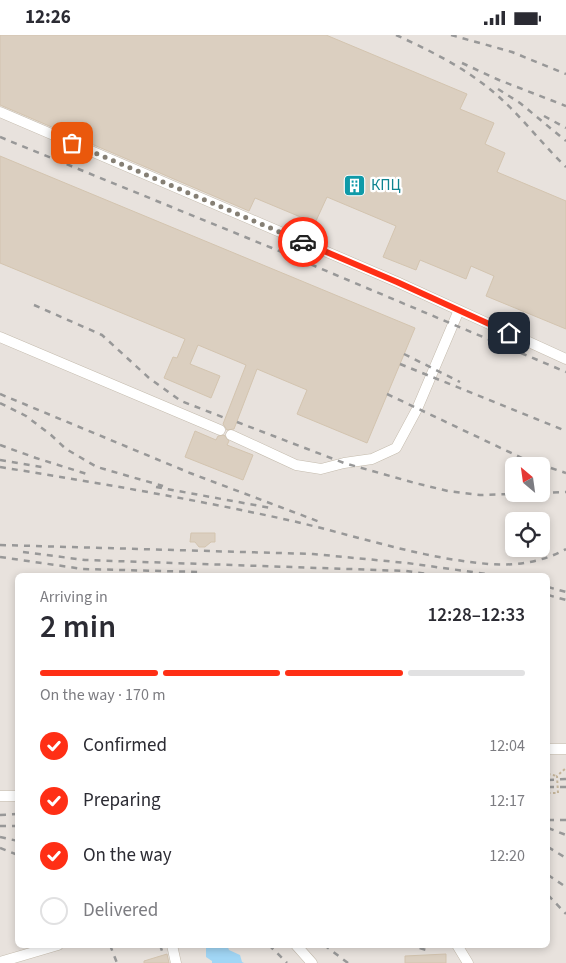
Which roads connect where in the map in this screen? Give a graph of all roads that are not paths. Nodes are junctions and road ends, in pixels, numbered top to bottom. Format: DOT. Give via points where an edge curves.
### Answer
graph roads {
  1 [pos="0,112"];
  2 [pos="460,311"];
  3 [pos="0,337"];
  4 [pos="566,359"];
  5 [pos="220,430"];
  6 [pos="231,435"];
  7 [pos="550,749"];
  8 [pos="566,749"];
  9 [pos="0,796"];
  10 [pos="15,796"];
  11 [pos="48,948"];
  12 [pos="173,948"];
  13 [pos="299,948"];
  14 [pos="458,948"];
  15 [pos="0,962"];
  16 [pos="176,963"];
  17 [pos="312,963"];
  18 [pos="468,963"];
  1 -- 2 [label="lane"];
  2 -- 4 [label="lane"];
  2 -- 6 [label="lane" via="417,409 396,448 372,459 321,469 296,465"];
  3 -- 5 [label="lane"];
  7 -- 8 [label="lane"];
  9 -- 10 [label="lane"];
  11 -- 15 [label="lane"];
  12 -- 16 [label="lane"];
  13 -- 17 [label="lane"];
  14 -- 18 [label="lane"];
}
